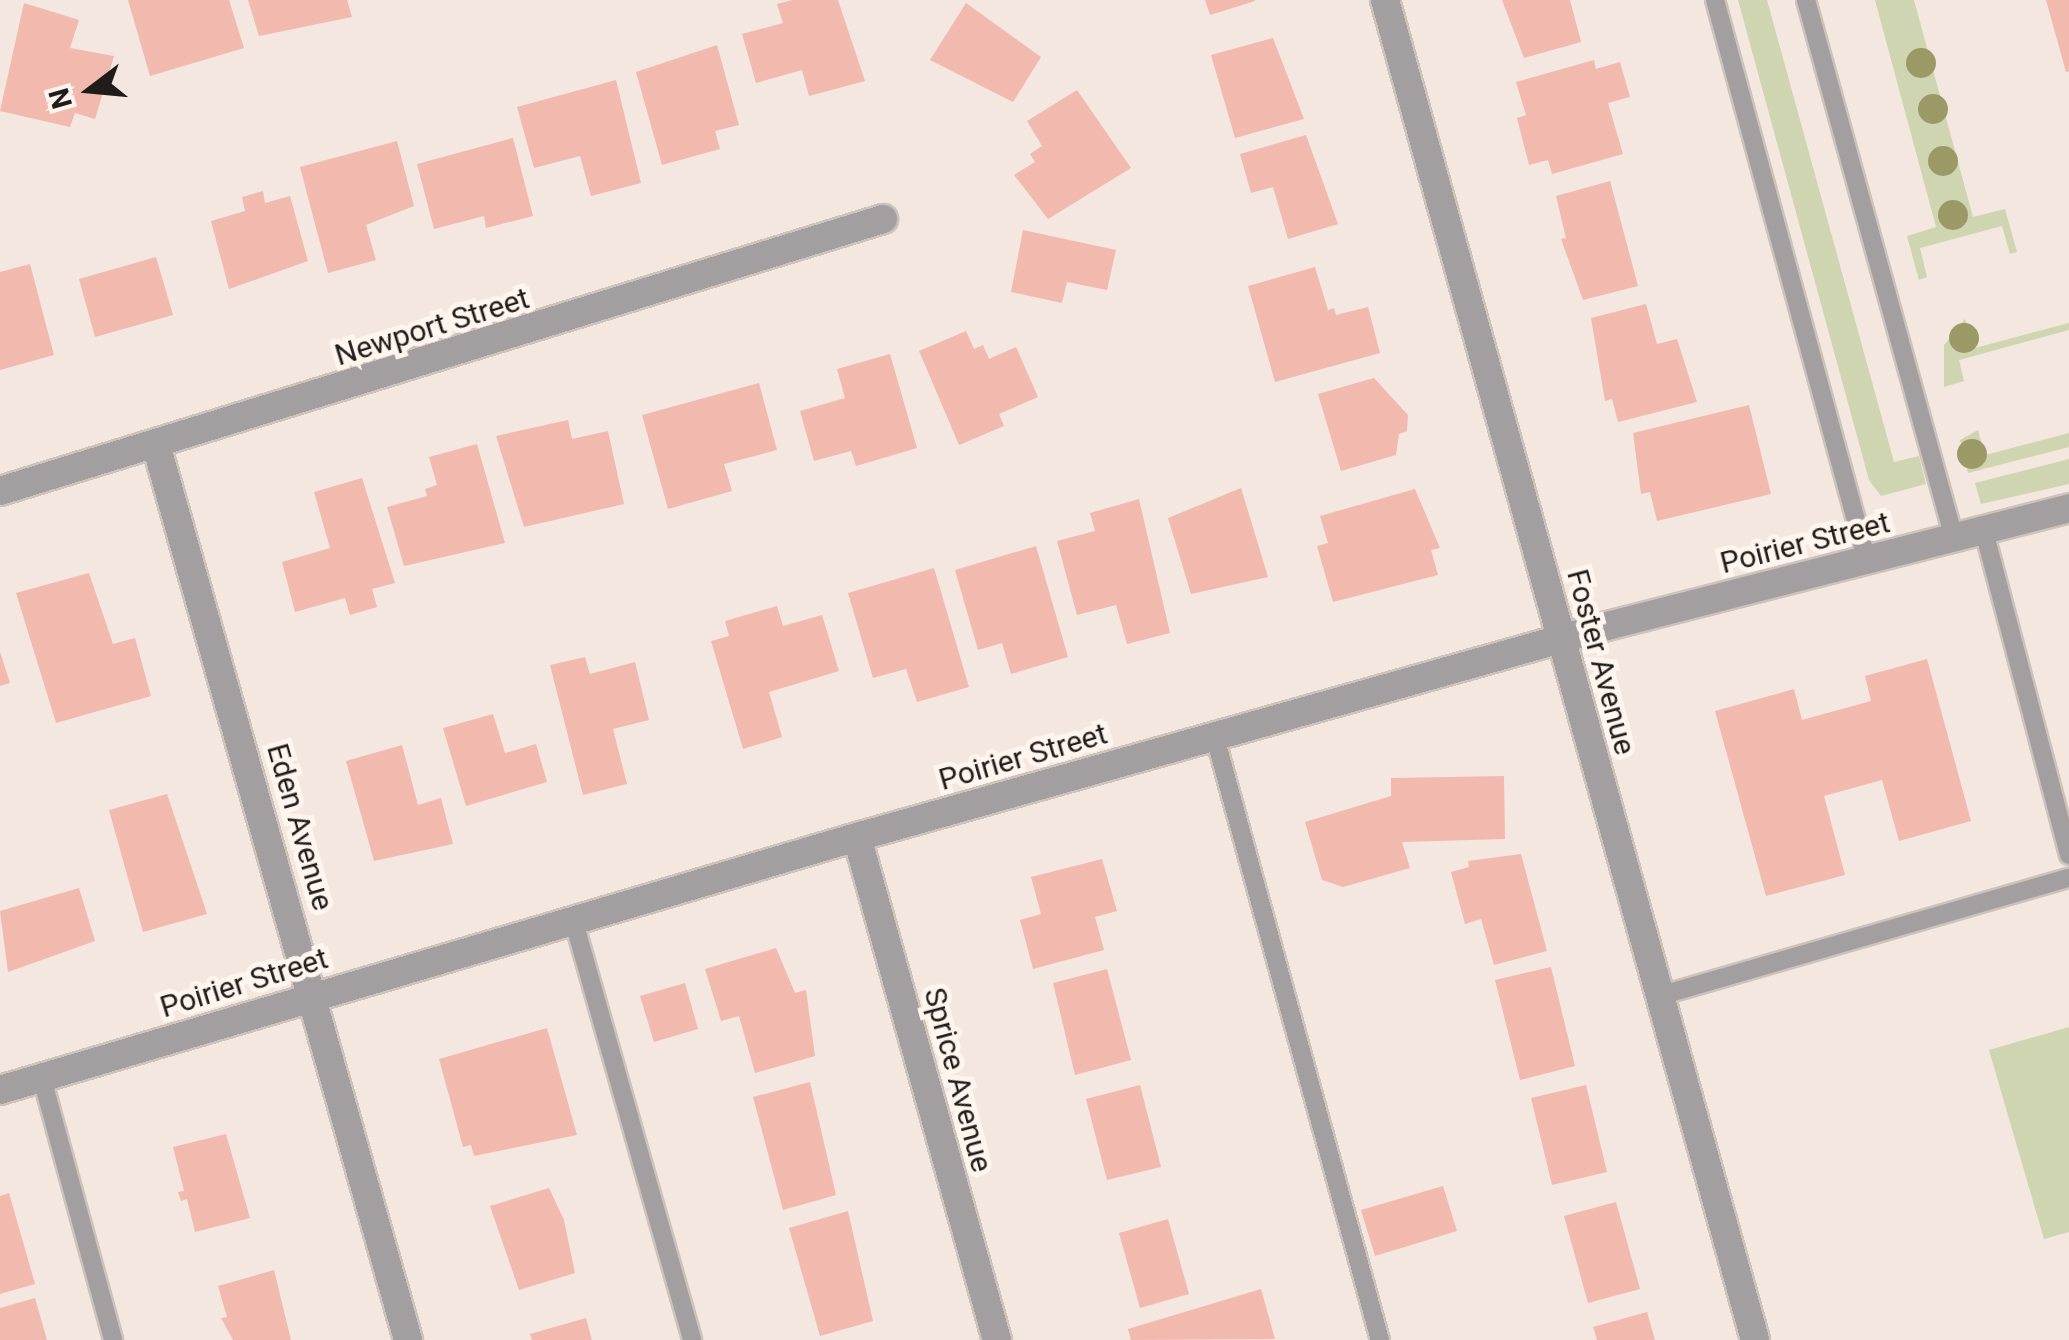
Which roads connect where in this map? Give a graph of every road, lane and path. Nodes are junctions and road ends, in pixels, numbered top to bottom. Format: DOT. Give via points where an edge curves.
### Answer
graph roads {
  1 [pos="1385,0"];
  2 [pos="1714,0"];
  3 [pos="1806,0"];
  4 [pos="883,219"];
  5 [pos="158,448"];
  6 [pos="0,492"];
  7 [pos="2069,508"];
  8 [pos="1984,531"];
  9 [pos="1954,538"];
  10 [pos="1867,561"];
  11 [pos="1562,640"];
  12 [pos="1215,737"];
  13 [pos="857,837"];
  14 [pos="2069,855"];
  15 [pos="2069,878"];
  16 [pos="574,922"];
  17 [pos="313,996"];
  18 [pos="1660,996"];
  19 [pos="42,1078"];
  20 [pos="0,1090"];
  21 [pos="113,1340"];
  22 [pos="408,1340"];
  23 [pos="692,1340"];
  24 [pos="996,1340"];
  25 [pos="1380,1340"];
  26 [pos="1755,1340"];
  1 -- 11 [label="street, Foster Avenue"];
  2 -- 10 [label="lane"];
  3 -- 9 [label="lane"];
  4 -- 5 [label="street, Newport Street"];
  5 -- 6 [label="street, Newport Street"];
  5 -- 17 [label="street, Eden Avenue"];
  7 -- 8 [label="street, Poirier Street"];
  8 -- 9 [label="street, Poirier Street"];
  8 -- 14 [label="lane"];
  9 -- 10 [label="street, Poirier Street"];
  10 -- 11 [label="street, Poirier Street"];
  11 -- 12 [label="street, Poirier Street"];
  11 -- 18 [label="street, Foster Avenue"];
  12 -- 13 [label="street, Poirier Street"];
  12 -- 25 [label="lane"];
  13 -- 16 [label="street, Poirier Street"];
  13 -- 24 [label="street, Sprice Avenue"];
  15 -- 18 [label="lane"];
  16 -- 17 [label="street, Poirier Street"];
  16 -- 23 [label="lane"];
  17 -- 19 [label="street, Poirier Street"];
  17 -- 22 [label="street, Eden Avenue"];
  18 -- 26 [label="street, Foster Avenue"];
  19 -- 20 [label="street, Poirier Street"];
  19 -- 21 [label="lane"];
}
